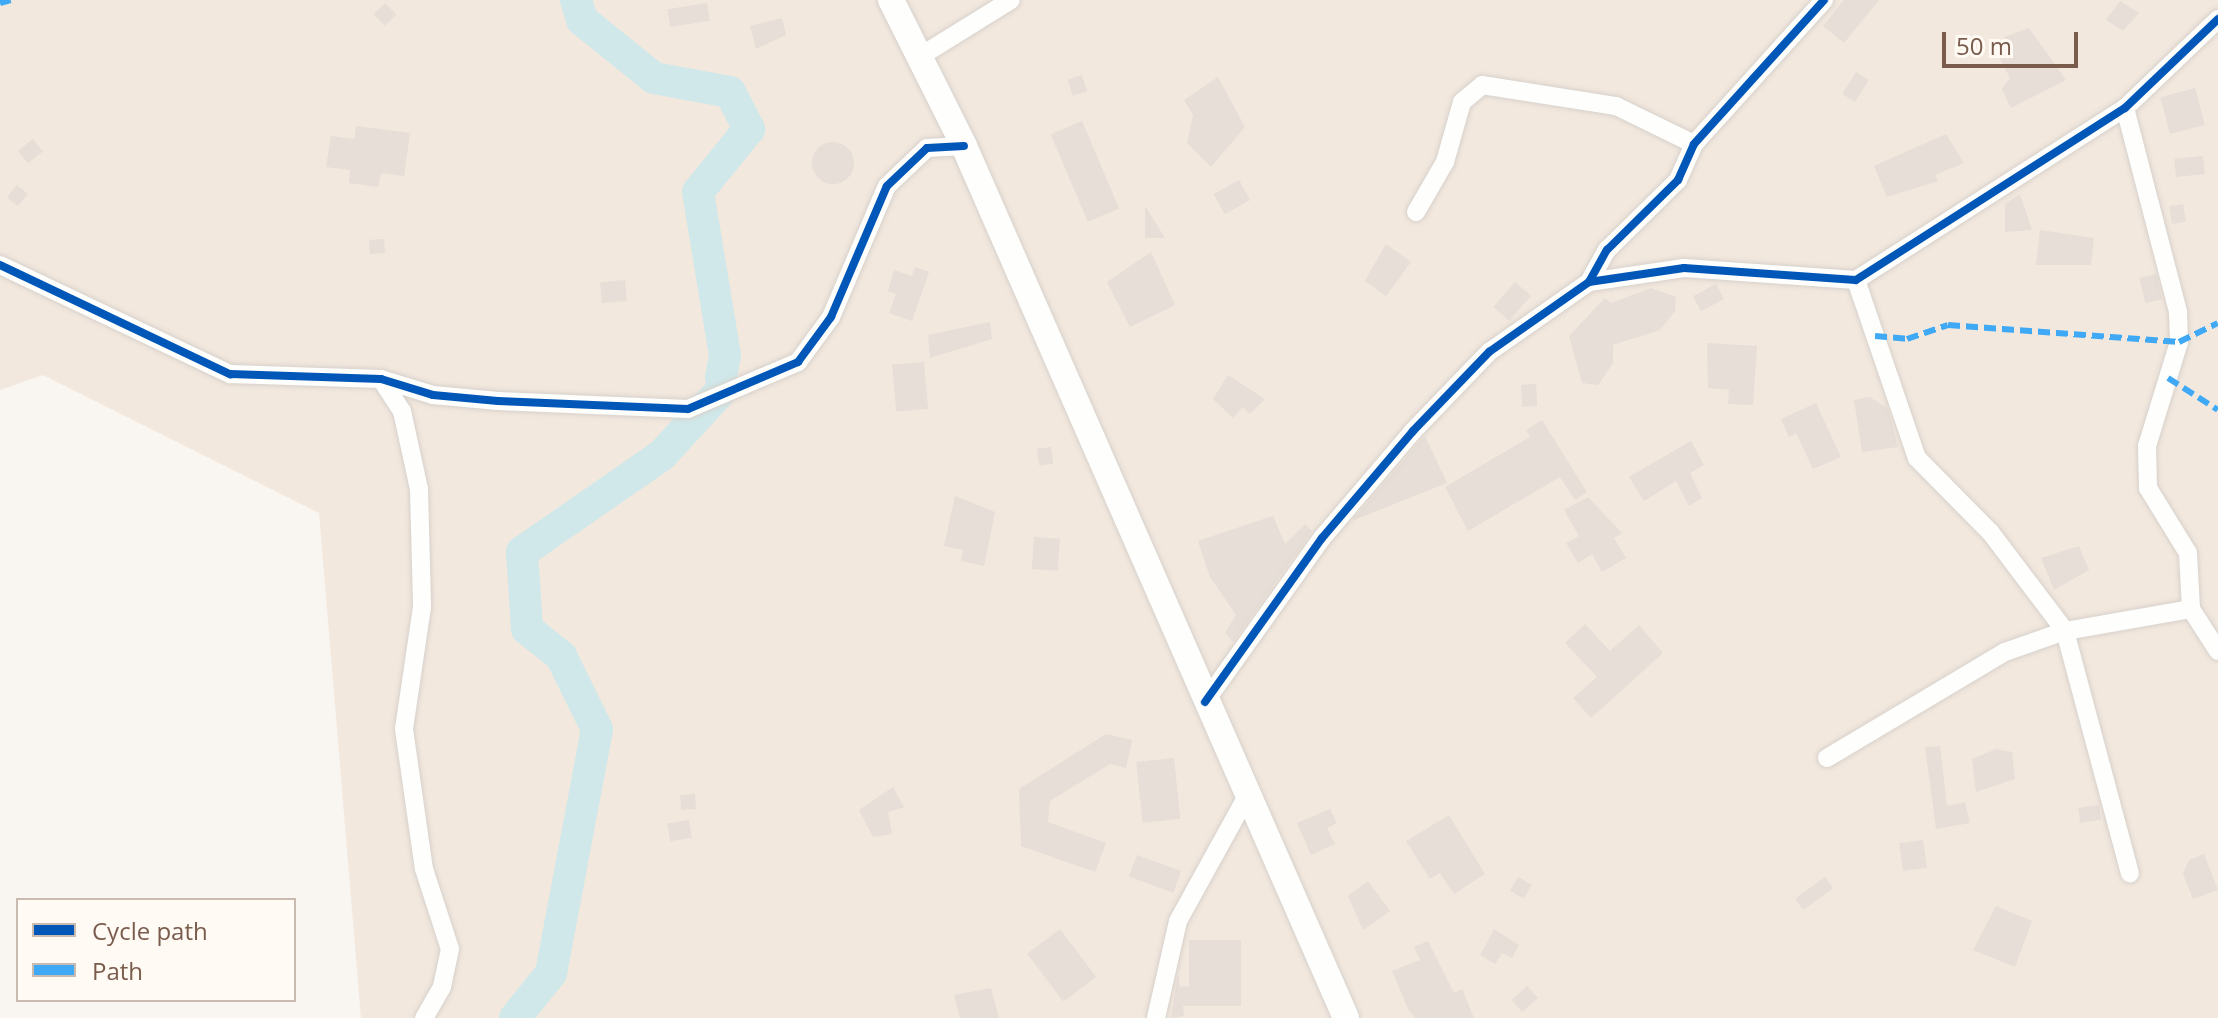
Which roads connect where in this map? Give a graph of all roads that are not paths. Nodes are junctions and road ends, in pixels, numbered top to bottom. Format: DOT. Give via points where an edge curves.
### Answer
graph roads {
  1 [pos="891,0"];
  2 [pos="1011,0"];
  3 [pos="1824,0"];
  4 [pos="2218,19"];
  5 [pos="919,57"];
  6 [pos="2125,108"];
  7 [pos="1694,144"];
  8 [pos="964,146"];
  9 [pos="1416,212"];
  10 [pos="0,265"];
  11 [pos="1856,280"];
  12 [pos="1589,282"];
  13 [pos="381,379"];
  14 [pos="2191,609"];
  15 [pos="2065,631"];
  16 [pos="2218,651"];
  17 [pos="1205,702"];
  18 [pos="1827,758"];
  19 [pos="1246,798"];
  20 [pos="2130,873"];
  21 [pos="424,1018"];
  22 [pos="1156,1018"];
  23 [pos="1346,1018"];
  1 -- 5 [label="main road"];
  2 -- 5 [label="street"];
  3 -- 7 [label="street"];
  4 -- 6 [label="street"];
  5 -- 8 [label="main road"];
  6 -- 11 [label="street"];
  6 -- 14 [label="street" via="2178,312 2179,342 2147,446 2148,488 2188,553"];
  7 -- 9 [label="street" via="1616,106 1482,85 1462,102 1445,162"];
  7 -- 12 [label="street" via="1678,180 1607,250"];
  8 -- 13 [label="street" via="927,148 908,160 887,186 831,317 798,362 726,398 688,409 433,395"];
  8 -- 17 [label="main road"];
  10 -- 13 [label="street" via="230,374"];
  11 -- 12 [label="street" via="1684,268"];
  11 -- 15 [label="street" via="1917,458 1991,533"];
  12 -- 17 [label="street" via="1489,352 1413,431 1322,538"];
  13 -- 21 [label="street" via="402,411 419,489 422,607 404,729 426,882 450,949 442,987"];
  14 -- 15 [label="street"];
  14 -- 16 [label="street"];
  15 -- 18 [label="street" via="2005,652"];
  15 -- 20 [label="street"];
  17 -- 19 [label="main road"];
  19 -- 22 [label="street" via="1178,921"];
  19 -- 23 [label="main road"];
}
